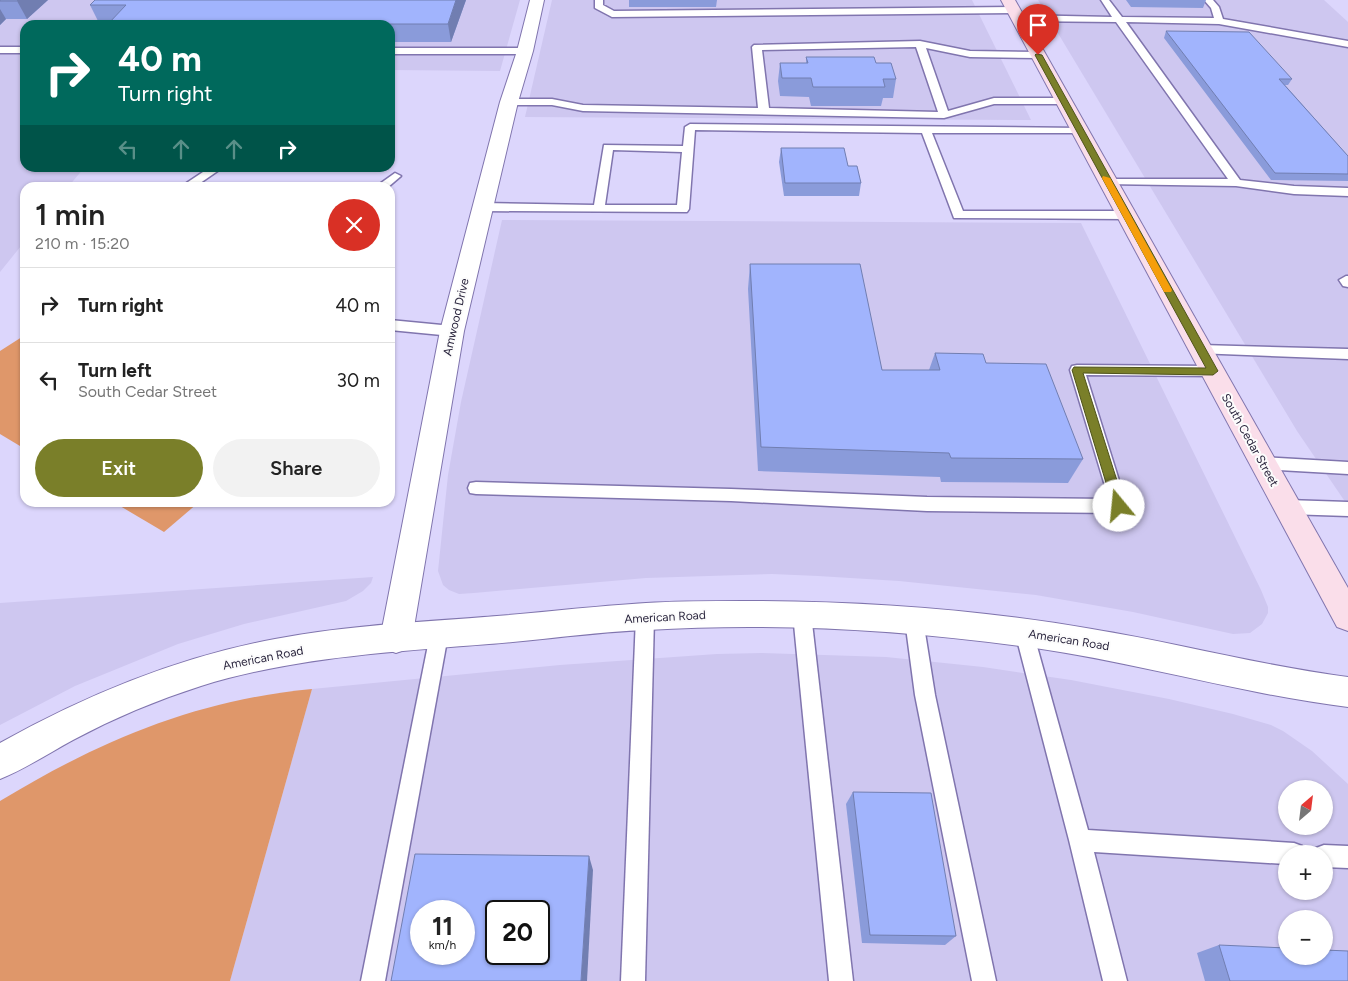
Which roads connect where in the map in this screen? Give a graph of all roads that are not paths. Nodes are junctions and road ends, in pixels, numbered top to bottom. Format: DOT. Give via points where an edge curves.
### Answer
graph roads {
  1 [pos="537,0"];
  2 [pos="599,0"];
  3 [pos="747,0"];
  4 [pos="818,0"];
  5 [pos="934,0"];
  6 [pos="1105,0"];
  7 [pos="1208,0"];
  8 [pos="1013,9"];
  9 [pos="939,11"];
  10 [pos="749,12"];
  11 [pos="821,12"];
  12 [pos="1120,19"];
  13 [pos="1219,21"];
  14 [pos="920,44"];
  15 [pos="1348,44"];
  16 [pos="0,50"];
  17 [pos="20,50"];
  18 [pos="395,51"];
  19 [pos="525,51"];
  20 [pos="1038,55"];
  21 [pos="1063,101"];
  22 [pos="509,102"];
  23 [pos="764,111"];
  24 [pos="944,115"];
  25 [pos="926,130"];
  26 [pos="1080,131"];
  27 [pos="688,148"];
  28 [pos="210,172"];
  29 [pos="395,176"];
  30 [pos="194,182"];
  31 [pos="388,182"];
  32 [pos="1108,182"];
  33 [pos="1236,183"];
  34 [pos="1348,192"];
  35 [pos="483,207"];
  36 [pos="599,208"];
  37 [pos="1126,215"];
  38 [pos="395,325"];
  39 [pos="452,331"];
  40 [pos="1201,350"];
  41 [pos="1348,354"];
  42 [pos="1213,371"];
  43 [pos="1263,463"];
  44 [pos="1348,468"];
  45 [pos="476,488"];
  46 [pos="1288,507"];
  47 [pos="1348,509"];
  48 [pos="802,614"];
  49 [pos="645,617"];
  50 [pos="1348,617"];
  51 [pos="914,620"];
  52 [pos="1024,632"];
  53 [pos="439,635"];
  54 [pos="396,639"];
  55 [pos="1348,692"];
  56 [pos="0,762"];
  57 [pos="1080,840"];
  58 [pos="1278,853"];
  59 [pos="1333,856"];
  60 [pos="1348,857"];
  61 [pos="373,981"];
  62 [pos="633,981"];
  63 [pos="841,981"];
  64 [pos="984,981"];
  65 [pos="1115,981"];
  1 -- 19 [label="street, Amwood Drive"];
  2 -- 10 [label="lane" via="598,6 612,14"];
  3 -- 10 [label="lane"];
  4 -- 11 [label="lane"];
  5 -- 9 [label="lane"];
  6 -- 12 [label="lane"];
  7 -- 13 [label="lane" via="1215,7"];
  8 -- 9 [label="lane"];
  8 -- 12 [label="lane"];
  8 -- 20 [label="main road, South Cedar Street"];
  9 -- 11 [label="lane"];
  10 -- 11 [label="lane"];
  12 -- 13 [label="lane"];
  12 -- 33 [label="lane"];
  13 -- 15 [label="lane"];
  14 -- 20 [label="lane" via="970,54"];
  14 -- 23 [label="lane" via="757,47"];
  14 -- 24 [label="lane"];
  16 -- 17 [label="lane"];
  18 -- 19 [label="lane"];
  19 -- 22 [label="street, Amwood Drive"];
  20 -- 21 [label="main road, South Cedar Street"];
  21 -- 24 [label="lane" via="994,101"];
  21 -- 26 [label="main road, South Cedar Street"];
  22 -- 23 [label="lane" via="552,102 583,108"];
  22 -- 35 [label="street, Amwood Drive"];
  23 -- 24 [label="lane"];
  25 -- 26 [label="lane"];
  25 -- 27 [label="lane" via="690,127"];
  25 -- 37 [label="lane" via="958,215"];
  26 -- 32 [label="main road, South Cedar Street"];
  27 -- 36 [label="lane" via="608,147"];
  27 -- 36 [label="lane" via="683,209"];
  28 -- 30 [label="lane"];
  29 -- 31 [label="lane"];
  32 -- 33 [label="lane"];
  32 -- 37 [label="main road, South Cedar Street"];
  33 -- 34 [label="lane"];
  35 -- 36 [label="lane"];
  35 -- 39 [label="street, Amwood Drive"];
  37 -- 40 [label="main road, South Cedar Street"];
  38 -- 39 [label="lane"];
  39 -- 54 [label="street, Amwood Drive"];
  40 -- 41 [label="lane"];
  40 -- 42 [label="main road, South Cedar Street"];
  42 -- 43 [label="main road, South Cedar Street"];
  42 -- 45 [label="lane" via="1077,370 1119,506 927,504"];
  43 -- 44 [label="lane"];
  43 -- 46 [label="main road, South Cedar Street"];
  46 -- 47 [label="lane"];
  46 -- 50 [label="main road, South Cedar Street"];
  48 -- 49 [label="street, American Road"];
  48 -- 51 [label="street, American Road"];
  48 -- 63 [label="lane"];
  49 -- 53 [label="street, American Road"];
  49 -- 62 [label="lane"];
  51 -- 52 [label="street, American Road"];
  51 -- 64 [label="lane" via="925,695"];
  52 -- 55 [label="street, American Road" via="1153,654 1280,682"];
  52 -- 57 [label="lane"];
  53 -- 54 [label="street, American Road"];
  53 -- 61 [label="lane"];
  54 -- 56 [label="street, American Road" via="277,653 204,671 145,690 84,717"];
  57 -- 58 [label="lane"];
  57 -- 65 [label="lane"];
  59 -- 60 [label="lane"];
}
